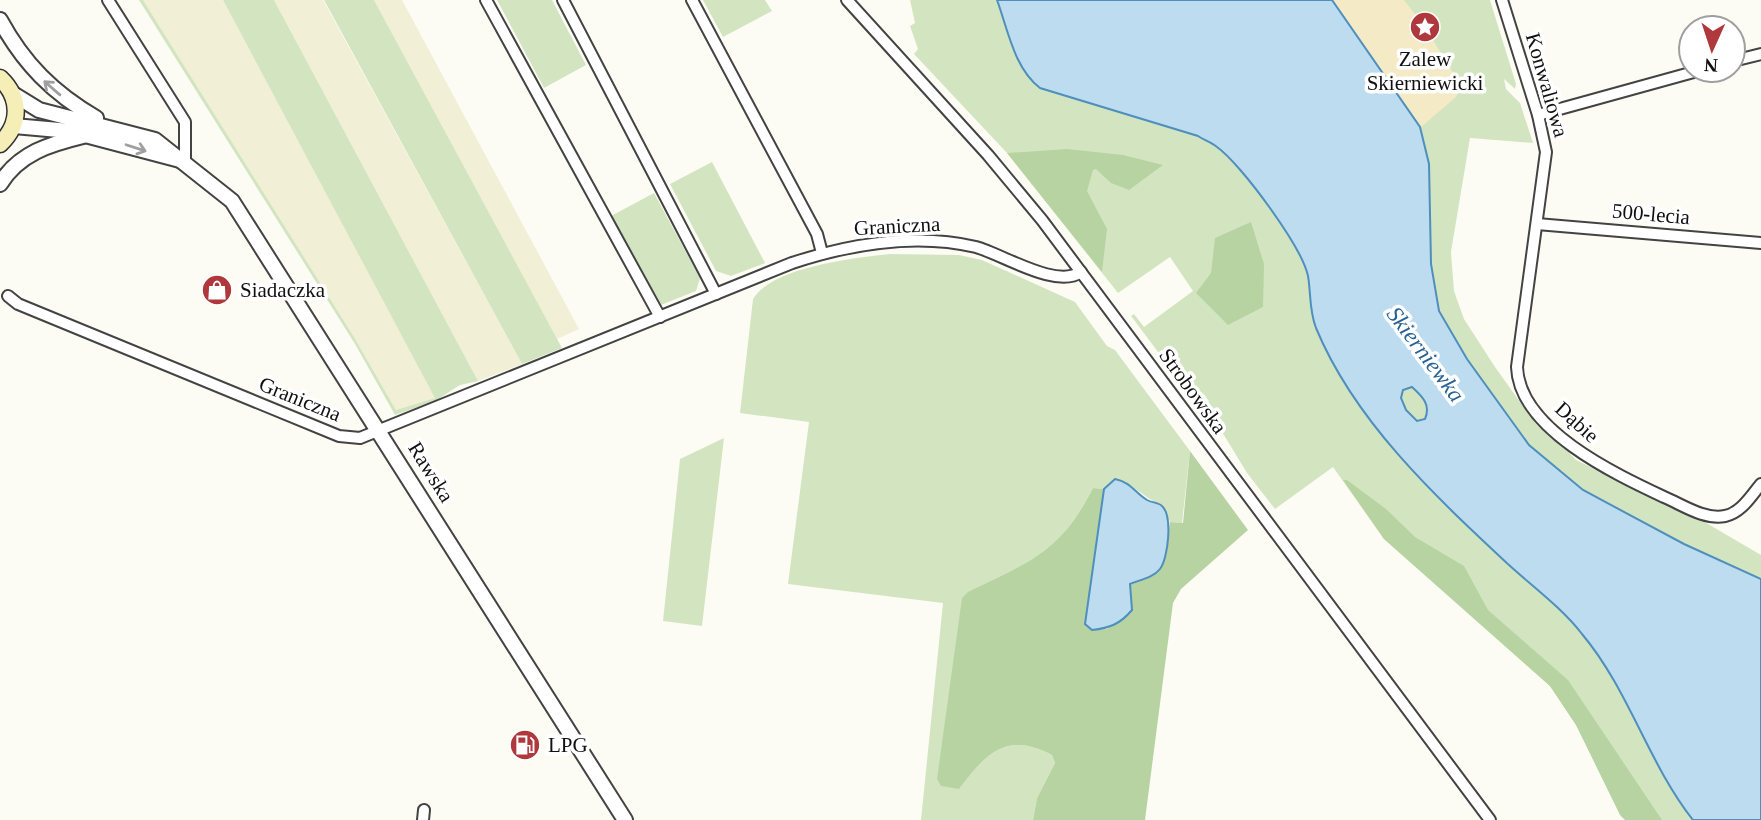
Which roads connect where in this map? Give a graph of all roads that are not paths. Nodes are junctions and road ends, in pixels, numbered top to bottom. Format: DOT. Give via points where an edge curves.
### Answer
graph roads {
  1 [pos="108,0"];
  2 [pos="486,0"];
  3 [pos="563,0"];
  4 [pos="692,0"];
  5 [pos="847,0"];
  6 [pos="1502,0"];
  7 [pos="0,20"];
  8 [pos="1677,77"];
  9 [pos="0,78"];
  10 [pos="13,94"];
  11 [pos="1538,115"];
  12 [pos="109,125"];
  13 [pos="14,126"];
  14 [pos="88,135"];
  15 [pos="0,144"];
  16 [pos="185,160"];
  17 [pos="0,184"];
  18 [pos="1537,224"];
  19 [pos="1761,243"];
  20 [pos="822,253"];
  21 [pos="1081,272"];
  22 [pos="716,294"];
  23 [pos="8,296"];
  24 [pos="660,317"];
  25 [pos="380,431"];
  26 [pos="1761,484"];
  27 [pos="625,820"];
  28 [pos="1490,820"];
  1 -- 16 [label="street" via="185,122"];
  2 -- 24 [label="street"];
  3 -- 22 [label="street"];
  4 -- 20 [label="street" via="817,234"];
  5 -- 21 [label="street, Strobowska" via="1009,178"];
  6 -- 11 [label="street, Konwaliowa"];
  12 -- 7 [label="street, one-way" via="47,84 22,57"];
  8 -- 11 [label="street"];
  9 -- 10 [label="main road"];
  10 -- 12 [label="street, Rawska" via="38,110"];
  10 -- 13 [label="main road"];
  11 -- 18 [label="street, Konwaliowa" via="1545,152"];
  12 -- 16 [label="street, Rawska" via="155,140"];
  13 -- 14 [label="street, Rawska"];
  13 -- 15 [label="main road"];
  14 -- 16 [label="street, Rawska, one-way"];
  14 -- 17 [label="street" via="32,153"];
  16 -- 25 [label="street, Rawska" via="232,201 250,224"];
  18 -- 19 [label="street, 500-lecia"];
  18 -- 26 [label="street, Dąbie" via="1517,367 1518,382 1533,408 1577,451 1703,515 1736,512"];
  20 -- 21 [label="street, Graniczna" via="869,244 933,241 990,251 1050,276"];
  20 -- 22 [label="street, Graniczna"];
  21 -- 28 [label="street, Strobowska"];
  22 -- 24 [label="street, Graniczna"];
  23 -- 25 [label="street, Graniczna" via="339,436 360,438"];
  24 -- 25 [label="street, Graniczna"];
  25 -- 27 [label="street, Rawska"];
}
